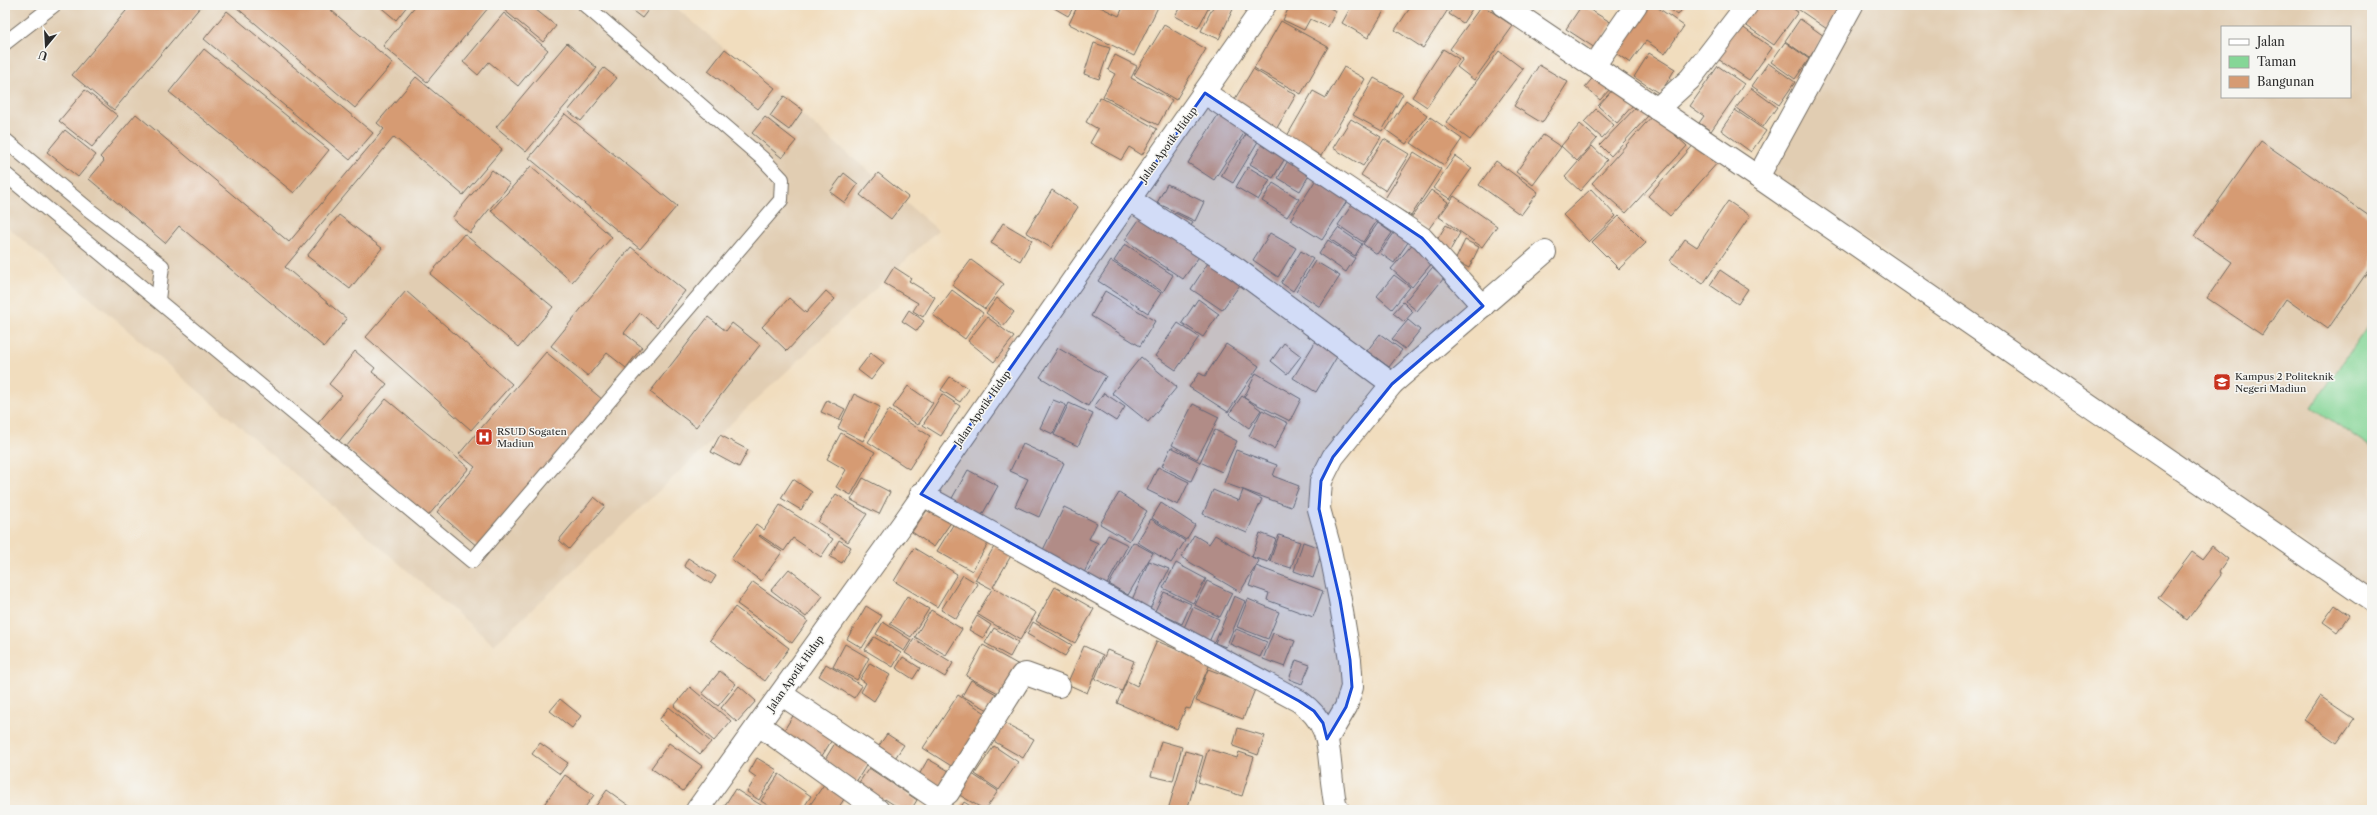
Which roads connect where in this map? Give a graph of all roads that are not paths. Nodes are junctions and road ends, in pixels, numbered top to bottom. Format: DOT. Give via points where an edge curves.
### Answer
graph roads {
  1 [pos="54,5"];
  2 [pos="585,5"];
  3 [pos="1265,5"];
  4 [pos="1503,5"];
  5 [pos="1636,5"];
  6 [pos="1747,5"];
  7 [pos="1852,5"];
  8 [pos="5,43"];
  9 [pos="1594,66"];
  10 [pos="1205,93"];
  11 [pos="1658,109"];
  12 [pos="5,140"];
  13 [pos="5,174"];
  14 [pos="1758,177"];
  15 [pos="1129,199"];
  16 [pos="1546,252"];
  17 [pos="158,300"];
  18 [pos="1483,306"];
  19 [pos="1392,384"];
  20 [pos="922,494"];
  21 [pos="2372,601"];
  22 [pos="1059,686"];
  23 [pos="781,694"];
  24 [pos="759,725"];
  25 [pos="1327,739"];
  26 [pos="697,810"];
  27 [pos="878,810"];
  28 [pos="1338,810"];
  1 -- 8 [label="lane"];
  2 -- 17 [label="lane" via="763,158 782,179 781,200 472,561"];
  3 -- 10 [label="street, Jalan Apotik Hidup"];
  4 -- 9 [label="street"];
  5 -- 9 [label="street"];
  6 -- 11 [label="street" via="1690,79"];
  7 -- 14 [label="street"];
  9 -- 11 [label="street"];
  10 -- 15 [label="street, Jalan Apotik Hidup"];
  10 -- 18 [label="street" via="1422,238"];
  11 -- 14 [label="street"];
  12 -- 17 [label="lane" via="162,266"];
  13 -- 17 [label="lane"];
  14 -- 21 [label="street"];
  15 -- 19 [label="street" via="1237,269"];
  15 -- 20 [label="street, Jalan Apotik Hidup"];
  16 -- 18 [label="street"];
  18 -- 19 [label="street"];
  19 -- 25 [label="street" via="1333,457 1321,481 1319,509 1329,545 1342,615 1352,687 1346,707"];
  20 -- 23 [label="street, Jalan Apotik Hidup"];
  20 -- 25 [label="street" via="1299,701 1314,711 1323,723"];
  22 -- 23 [label="street" via="1026,674 1022,675 948,793 936,798"];
  23 -- 24 [label="street, Jalan Apotik Hidup"];
  24 -- 26 [label="street, Jalan Apotik Hidup"];
  24 -- 27 [label="street"];
  25 -- 28 [label="street"];
}
